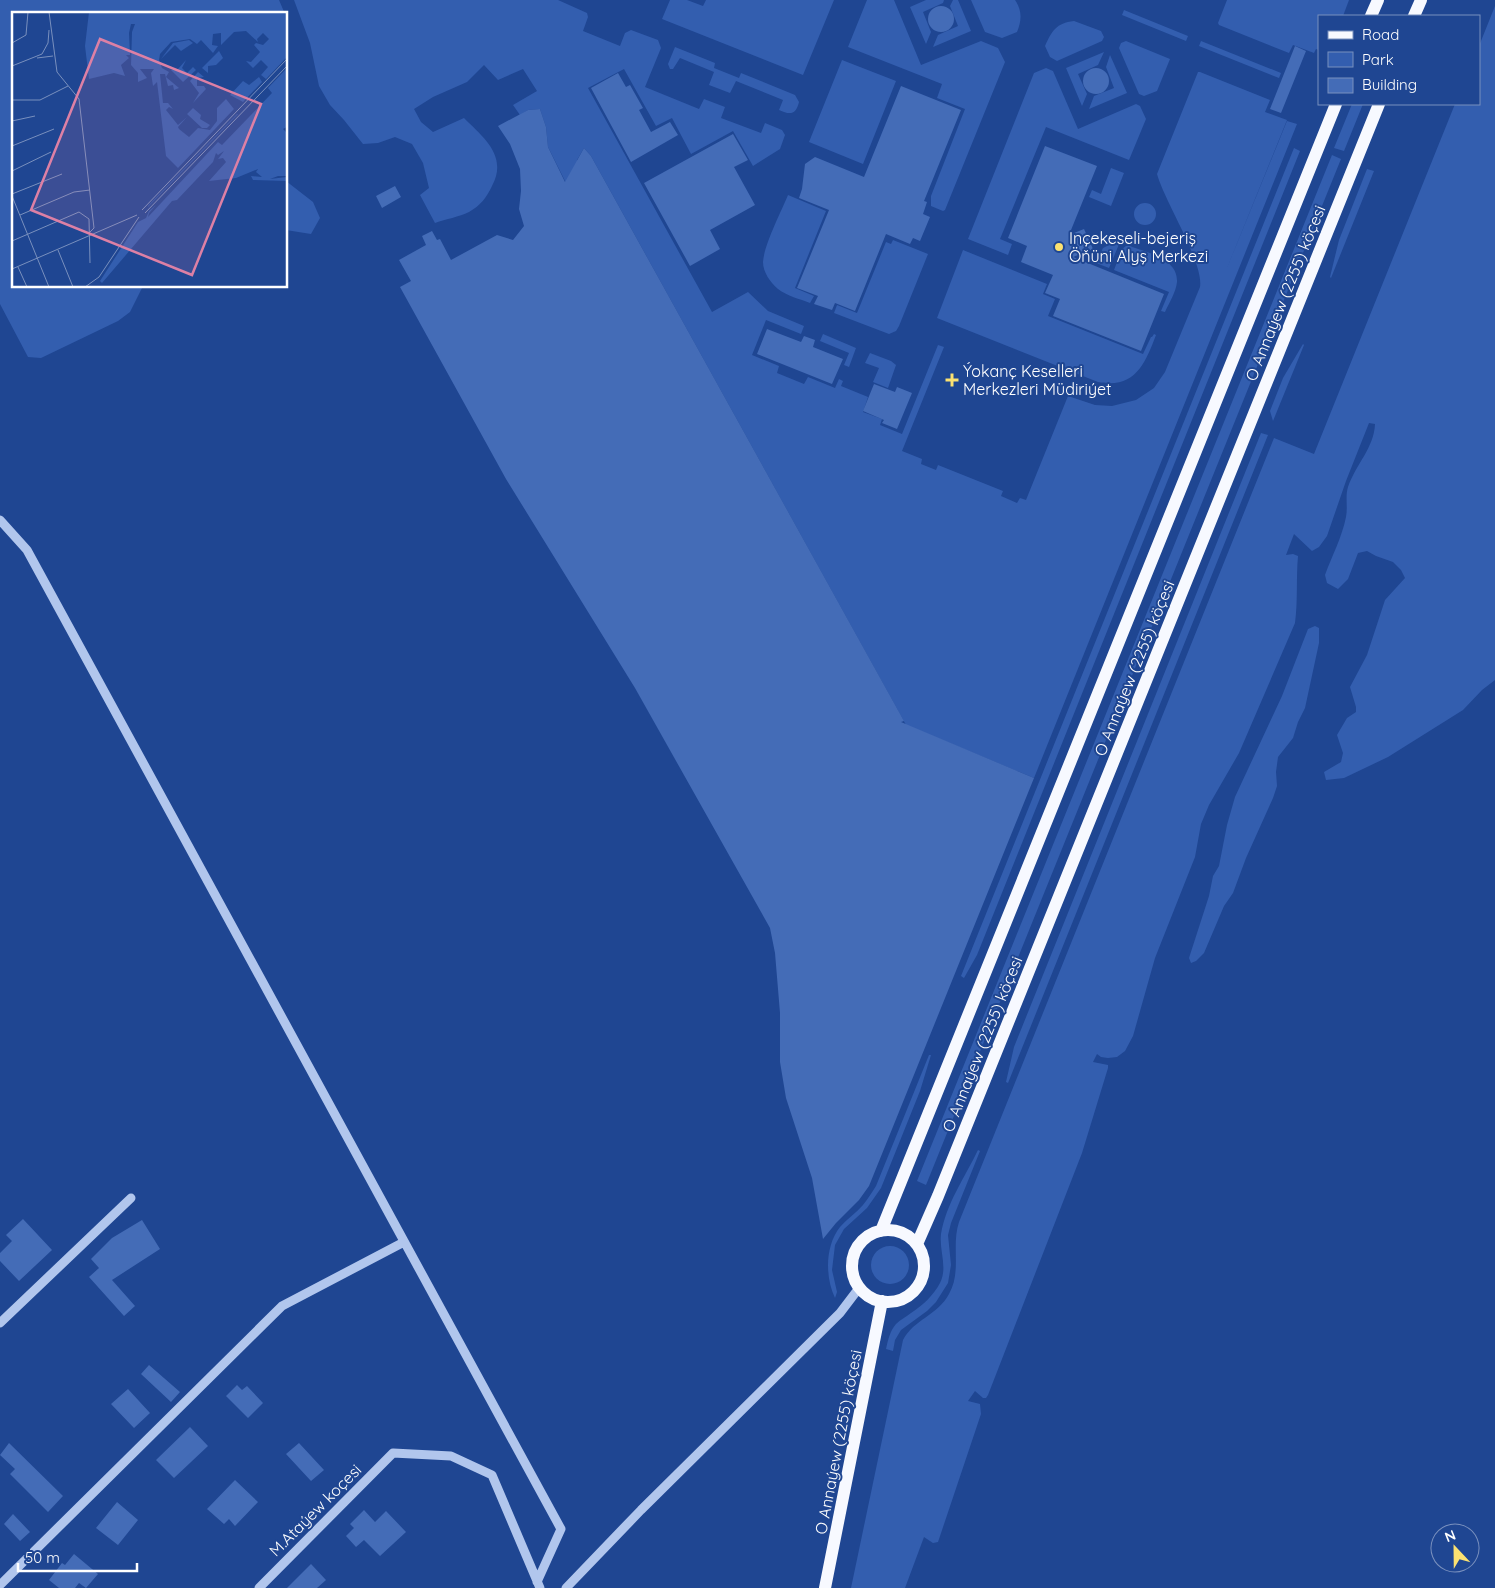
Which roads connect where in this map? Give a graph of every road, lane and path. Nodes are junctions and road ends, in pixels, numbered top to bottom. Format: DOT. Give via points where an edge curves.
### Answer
graph roads {
  1 [pos="1378,0"];
  2 [pos="1421,0"];
  3 [pos="1371,15"];
  4 [pos="1414,15"];
  5 [pos="1336,105"];
  6 [pos="1379,105"];
  7 [pos="0,520"];
  8 [pos="132,1198"];
  9 [pos="881,1231"];
  10 [pos="404,1242"];
  11 [pos="917,1244"];
  12 [pos="859,1288"];
  13 [pos="882,1302"];
  14 [pos="0,1323"];
  15 [pos="538,1585"];
  16 [pos="0,1586"];
  17 [pos="259,1588"];
  18 [pos="566,1588"];
  19 [pos="825,1588"];
  1 -- 3 [label="main road"];
  2 -- 4 [label="main road"];
  5 -- 9 [label="main road, O Annaýew (2255) köçesi"];
  6 -- 11 [label="main road, O Annaýew (2255) köçesi"];
  7 -- 10 [label="street" via="27,550"];
  8 -- 14 [label="street"];
  9 -- 11 [label="main road" via="901,1233"];
  9 -- 12 [label="main road" via="870,1235 855,1253 852,1265"];
  10 -- 15 [label="street" via="561,1529"];
  10 -- 16 [label="street" via="282,1306"];
  11 -- 13 [label="main road" via="924,1263 920,1282 906,1297"];
  12 -- 13 [label="main road"];
  12 -- 18 [label="street" via="840,1314 640,1510"];
  13 -- 19 [label="main road, O Annaýew (2255) köçesi"];
  15 -- 17 [label="street, M.Ataýew koçesi" via="492,1475 451,1456 393,1453"];
}
